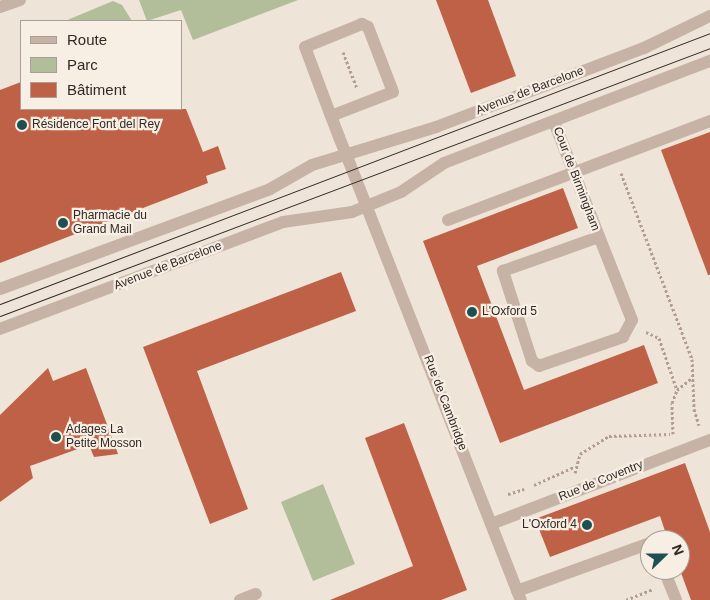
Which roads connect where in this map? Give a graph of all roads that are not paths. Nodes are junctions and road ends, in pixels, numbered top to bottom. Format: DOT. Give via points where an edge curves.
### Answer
graph roads {
  1 [pos="20,0"];
  2 [pos="0,7"];
  3 [pos="710,16"];
  4 [pos="710,61"];
  5 [pos="331,116"];
  6 [pos="710,121"];
  7 [pos="554,122"];
  8 [pos="346,154"];
  9 [pos="573,172"];
  10 [pos="368,206"];
  11 [pos="448,220"];
  12 [pos="599,237"];
  13 [pos="0,288"];
  14 [pos="0,329"];
  15 [pos="708,441"];
  16 [pos="492,524"];
  17 [pos="640,547"];
  18 [pos="668,580"];
  19 [pos="256,594"];
  20 [pos="519,596"];
  21 [pos="240,600"];
  22 [pos="676,600"];
  1 -- 2 [label="street"];
  3 -- 8 [label="street, Avenue de Barcelone" via="625,55 436,126"];
  4 -- 7 [label="street, Avenue de Barcelone"];
  5 -- 5 [label="street" via="393,92 368,27 362,24 305,47"];
  5 -- 8 [label="street"];
  6 -- 9 [label="street"];
  7 -- 9 [label="street, Cour de Birmingham"];
  7 -- 10 [label="street, Avenue de Barcelone" via="444,163 401,192"];
  8 -- 10 [label="street"];
  8 -- 13 [label="street, Avenue de Barcelone" via="172,227"];
  9 -- 11 [label="street"];
  9 -- 12 [label="street, Cour de Birmingham"];
  10 -- 14 [label="street, Avenue de Barcelone" via="283,222"];
  10 -- 16 [label="street, Rue de Cambridge"];
  12 -- 12 [label="street, Cour de Birmingham" via="631,325 623,337 539,366 532,361 508,296 503,271"];
  15 -- 16 [label="street, Rue de Coventry"];
  16 -- 20 [label="street, Rue de Cambridge"];
  17 -- 20 [label="street"];
  18 -- 22 [label="street"];
  19 -- 21 [label="street"];
}
